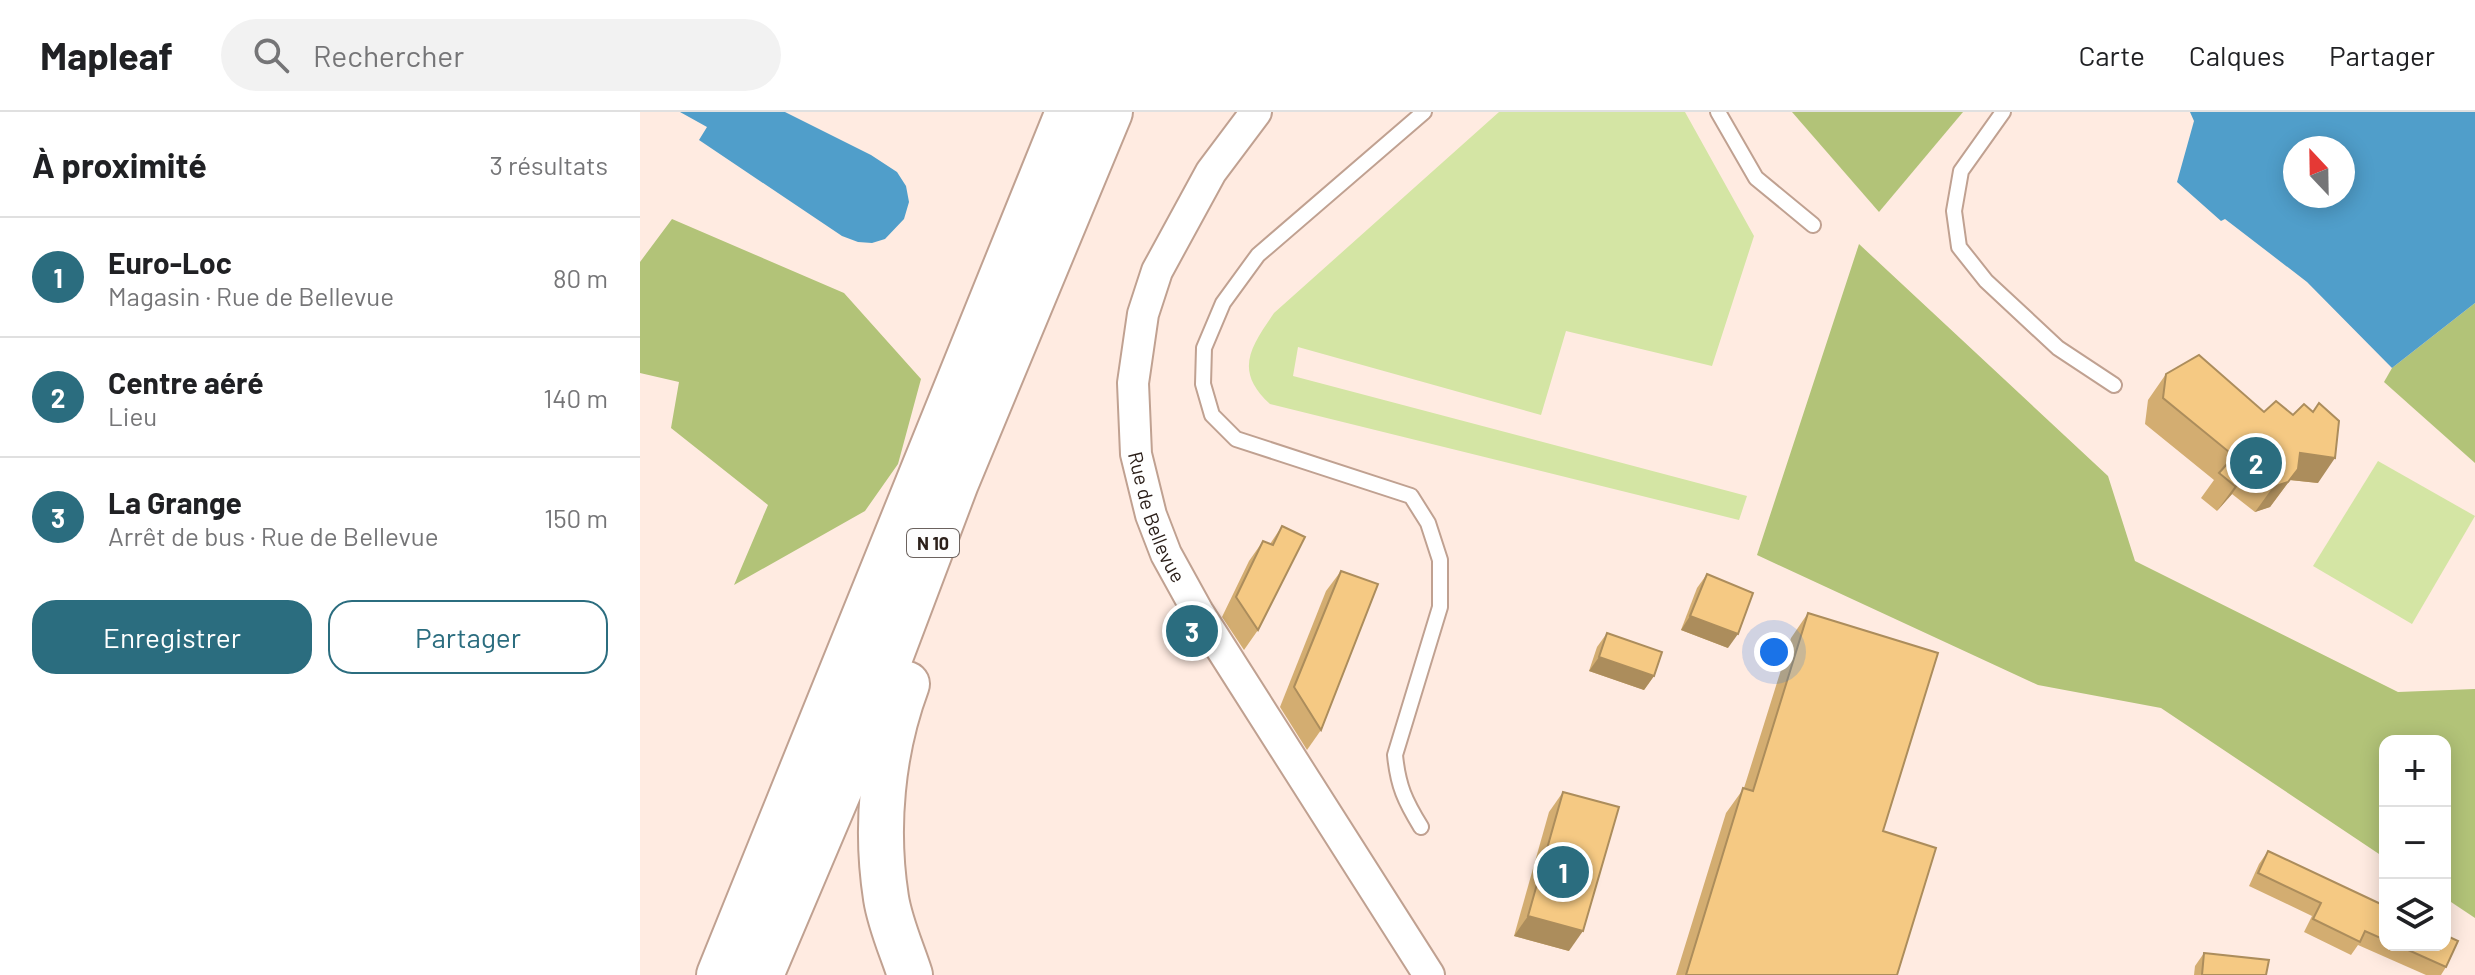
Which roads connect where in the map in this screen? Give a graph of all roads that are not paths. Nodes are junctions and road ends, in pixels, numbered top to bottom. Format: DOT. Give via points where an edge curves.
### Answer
graph roads {
  1 [pos="1068,112"];
  2 [pos="1110,112"];
  3 [pos="1121,112"];
  4 [pos="1256,112"];
  5 [pos="1424,112"];
  6 [pos="1718,112"];
  7 [pos="2003,112"];
  8 [pos="1813,225"];
  9 [pos="2114,385"];
  10 [pos="841,675"];
  11 [pos="1421,827"];
  12 [pos="701,975"];
  13 [pos="719,975"];
  14 [pos="761,975"];
  15 [pos="910,975"];
  16 [pos="1429,975"];
  1 -- 10 [label="highway, N 10"];
  2 -- 14 [label="highway, N 10"];
  3 -- 15 [label="highway" via="903,693 880,819 886,900"];
  4 -- 16 [label="street, Rue de Bellevue" via="1211,172 1157,271 1143,314 1133,383 1136,454 1166,554 1198,612"];
  5 -- 11 [label="lane" via="1258,255 1223,303 1204,348 1203,384 1212,415 1236,439 1411,496 1428,523 1440,560 1440,607 1395,755 1403,799"];
  6 -- 8 [label="lane" via="1756,178"];
  7 -- 9 [label="lane" via="1961,171 1954,211 1959,247 1986,281 2058,348"];
  10 -- 12 [label="highway"];
  10 -- 13 [label="highway, N 10"];
}
